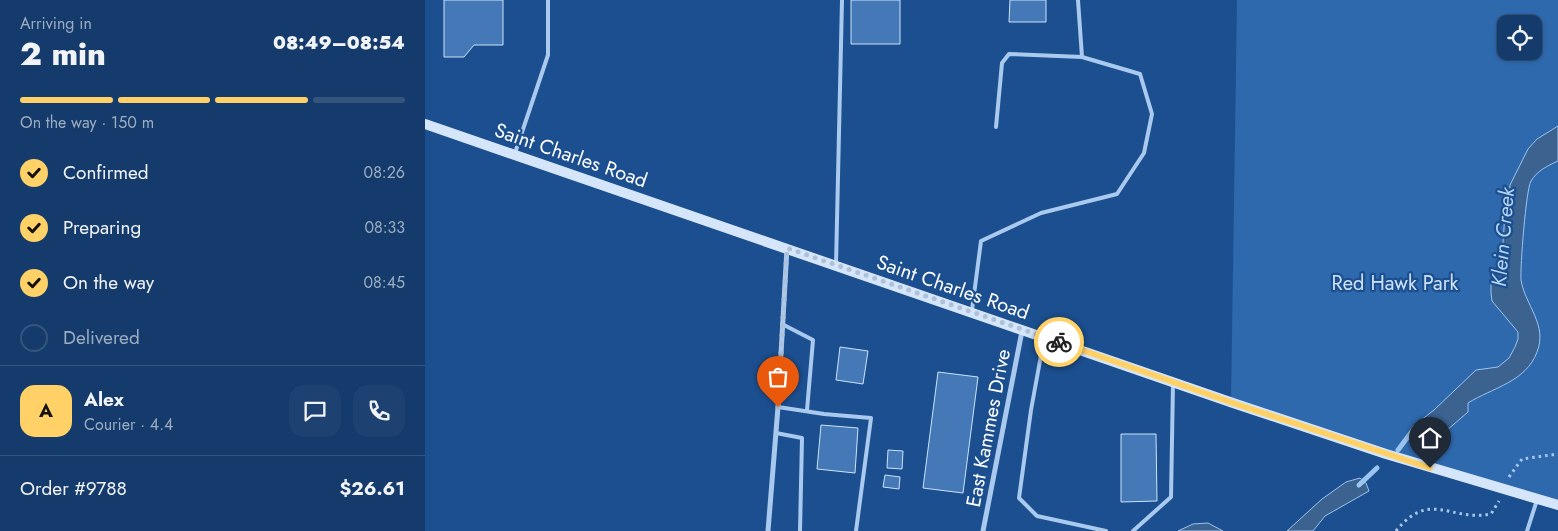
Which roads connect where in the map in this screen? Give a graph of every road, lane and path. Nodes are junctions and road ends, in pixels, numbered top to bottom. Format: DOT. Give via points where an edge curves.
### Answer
graph roads {
  1 [pos="548,0"];
  2 [pos="842,0"];
  3 [pos="1078,0"];
  4 [pos="1082,57"];
  5 [pos="425,124"];
  6 [pos="996,127"];
  7 [pos="515,154"];
  8 [pos="787,248"];
  9 [pos="835,265"];
  10 [pos="971,313"];
  11 [pos="782,324"];
  12 [pos="1023,330"];
  13 [pos="1045,337"];
  14 [pos="1173,382"];
  15 [pos="778,407"];
  16 [pos="807,410"];
  17 [pos="776,433"];
  18 [pos="1558,454"];
  19 [pos="1507,481"];
  20 [pos="1500,500"];
  21 [pos="1537,500"];
  22 [pos="1558,505"];
  23 [pos="768,531"];
  24 [pos="800,531"];
  25 [pos="856,531"];
  26 [pos="983,531"];
  27 [pos="1106,531"];
  28 [pos="1133,531"];
  29 [pos="1396,531"];
  30 [pos="1527,531"];
  1 -- 7 [label="lane" via="548,55"];
  2 -- 9 [label="lane"];
  3 -- 4 [label="lane"];
  4 -- 6 [label="lane" via="1009,54 1002,63"];
  4 -- 10 [label="lane" via="1139,74 1152,114 1144,154 1117,194 1041,213 981,241"];
  5 -- 7 [label="street, Saint Charles Road"];
  7 -- 8 [label="street, Saint Charles Road"];
  8 -- 9 [label="street, Saint Charles Road"];
  8 -- 11 [label="street"];
  9 -- 10 [label="street, Saint Charles Road"];
  10 -- 12 [label="street, Saint Charles Road"];
  11 -- 15 [label="street"];
  11 -- 16 [label="lane" via="813,340"];
  12 -- 13 [label="street, Saint Charles Road"];
  12 -- 26 [label="street, East Kammes Drive"];
  13 -- 14 [label="street, Saint Charles Road"];
  13 -- 27 [label="lane" via="1019,498 1037,516"];
  14 -- 21 [label="street, Saint Charles Road" via="1386,454"];
  14 -- 28 [label="lane" via="1171,497"];
  15 -- 16 [label="lane"];
  15 -- 17 [label="street"];
  16 -- 25 [label="lane" via="871,418"];
  17 -- 23 [label="street"];
  17 -- 24 [label="lane" via="802,438"];
  18 -- 19 [label="path" via="1522,458"];
  20 -- 29 [label="path" via="1491,514 1480,516 1429,508 1407,517"];
  21 -- 22 [label="street, Saint Charles Road"];
  21 -- 30 [label="lane"];
}
